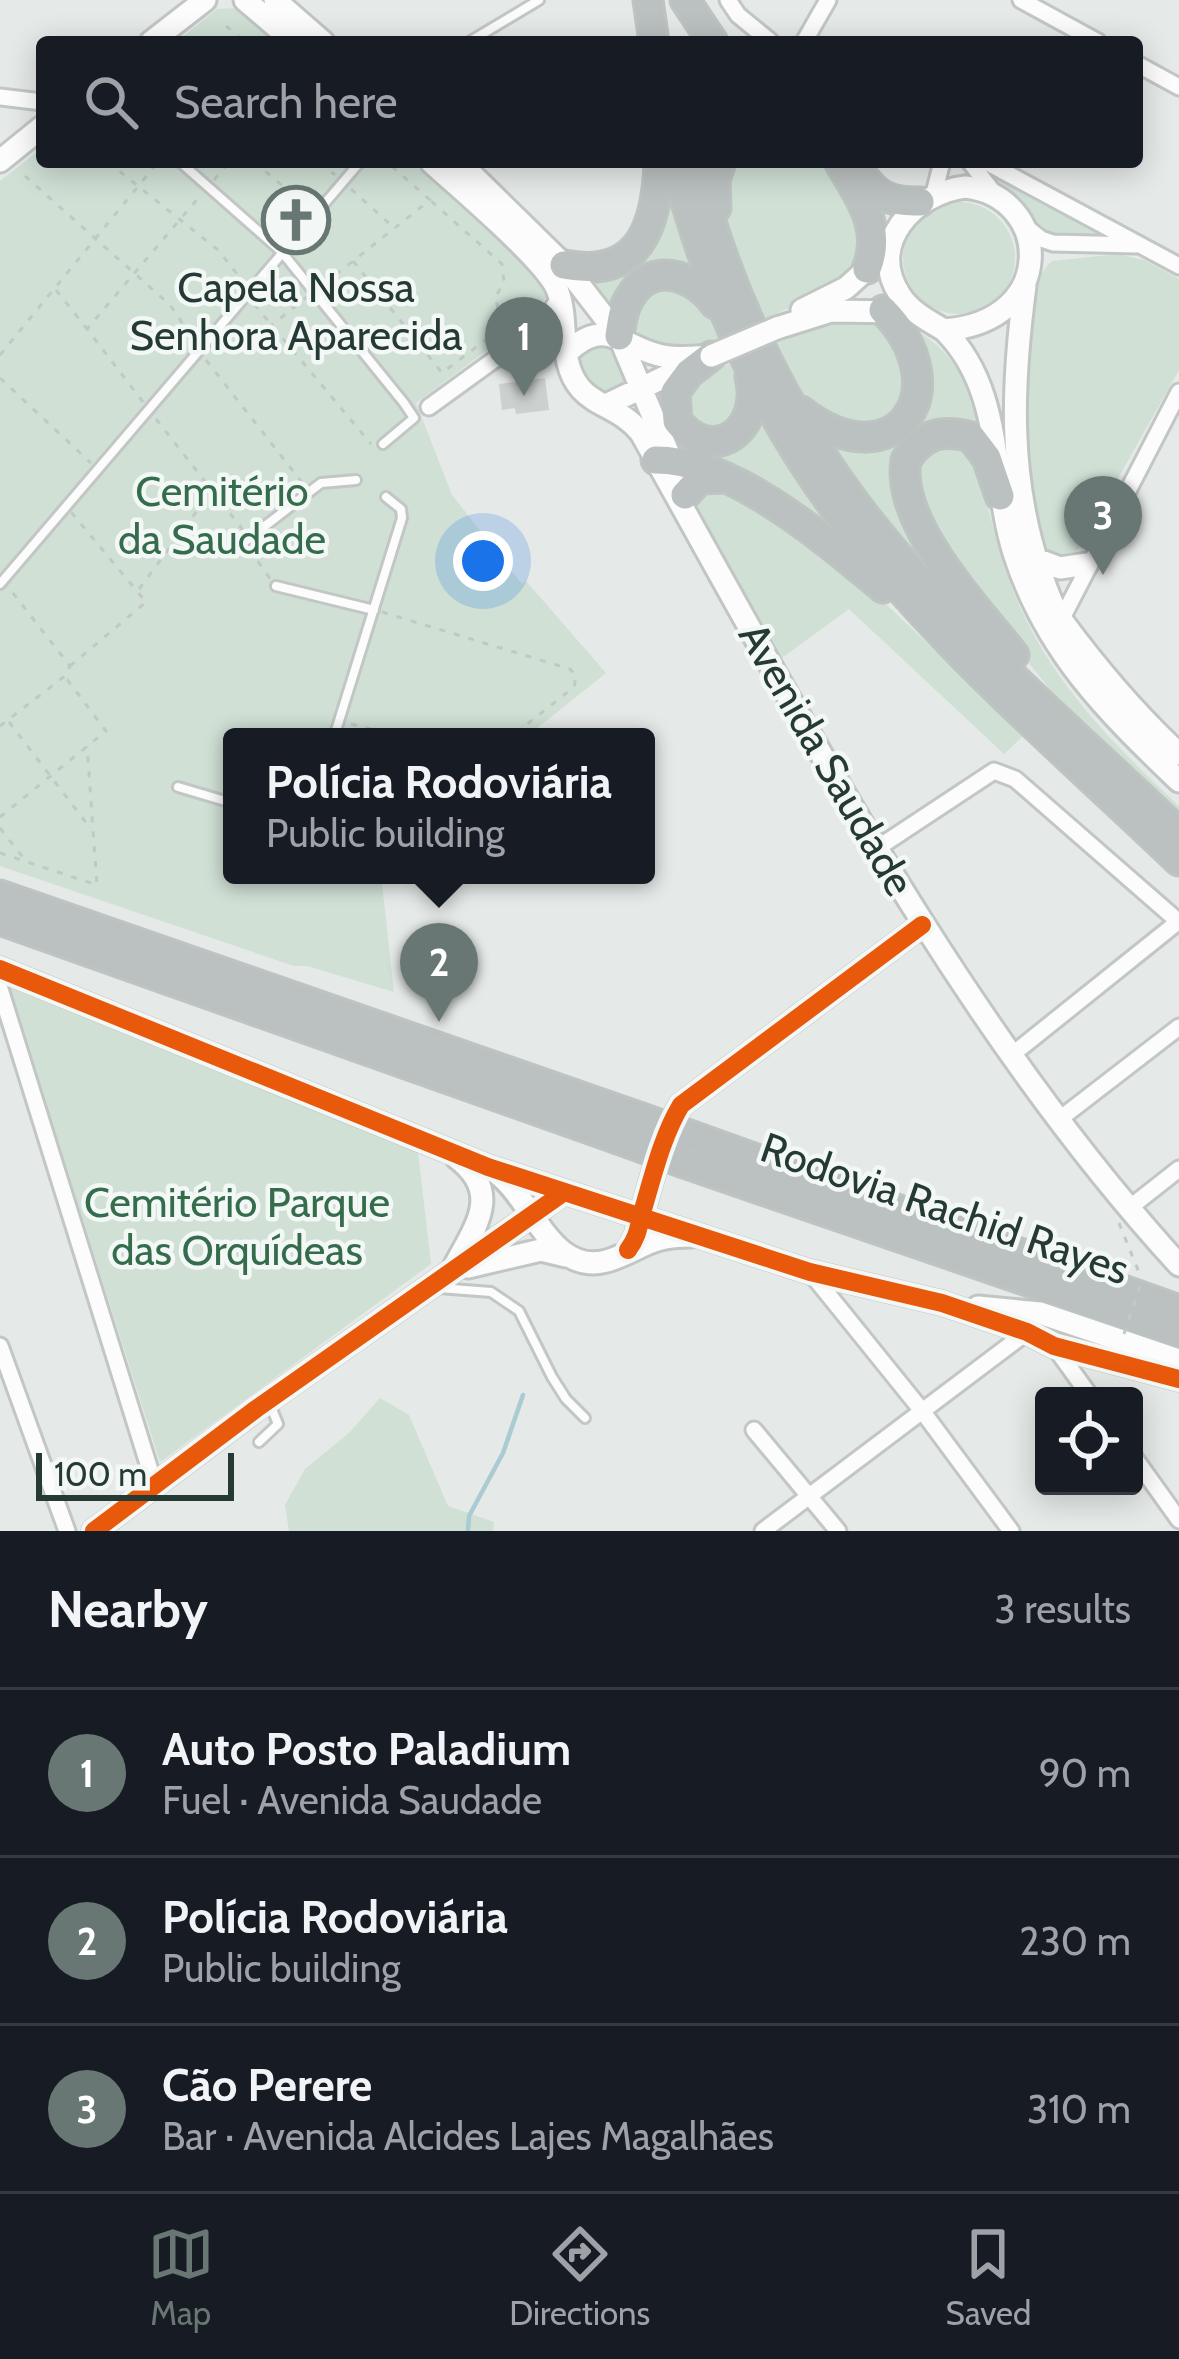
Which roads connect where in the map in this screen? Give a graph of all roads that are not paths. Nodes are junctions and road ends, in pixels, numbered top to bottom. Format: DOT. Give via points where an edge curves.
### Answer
graph roads {
  1 [pos="245,0"];
  2 [pos="275,0"];
  3 [pos="539,0"];
  4 [pos="648,0"];
  5 [pos="668,0"];
  6 [pos="685,0"];
  7 [pos="728,0"];
  8 [pos="828,0"];
  9 [pos="1021,0"];
  10 [pos="208,2"];
  11 [pos="160,36"];
  12 [pos="287,36"];
  13 [pos="316,36"];
  14 [pos="479,36"];
  15 [pos="653,36"];
  16 [pos="671,36"];
  17 [pos="709,36"];
  18 [pos="764,36"];
  19 [pos="807,36"];
  20 [pos="1087,36"];
  21 [pos="1143,67"];
  22 [pos="1179,87"];
  23 [pos="0,97"];
  24 [pos="36,101"];
  25 [pos="36,132"];
  26 [pos="0,160"];
  27 [pos="187,168"];
  28 [pos="355,168"];
  29 [pos="437,168"];
  30 [pos="465,168"];
  31 [pos="659,168"];
  32 [pos="677,168"];
  33 [pos="696,168"];
  34 [pos="719,168"];
  35 [pos="843,168"];
  36 [pos="858,168"];
  37 [pos="939,168"];
  38 [pos="974,168"];
  39 [pos="997,168"];
  40 [pos="994,194"];
  41 [pos="927,197"];
  42 [pos="1020,222"];
  43 [pos="891,243"];
  44 [pos="1139,244"];
  45 [pos="1082,246"];
  46 [pos="281,251"];
  47 [pos="564,265"];
  48 [pos="1179,266"];
  49 [pos="867,269"];
  50 [pos="729,271"];
  51 [pos="1028,278"];
  52 [pos="560,296"];
  53 [pos="883,310"];
  54 [pos="921,317"];
  55 [pos="731,328"];
  56 [pos="777,328"];
  57 [pos="944,330"];
  58 [pos="619,336"];
  59 [pos="566,348"];
  60 [pos="504,356"];
  61 [pos="711,356"];
  62 [pos="746,361"];
  63 [pos="666,375"];
  64 [pos="640,390"];
  65 [pos="1179,392"];
  66 [pos="784,393"];
  67 [pos="608,404"];
  68 [pos="429,407"];
  69 [pos="414,418"];
  70 [pos="383,444"];
  71 [pos="664,453"];
  72 [pos="356,480"];
  73 [pos="736,480"];
  74 [pos="685,495"];
  75 [pos="1000,496"];
  76 [pos="386,497"];
  77 [pos="700,536"];
  78 [pos="244,542"];
  79 [pos="1036,559"];
  80 [pos="1087,564"];
  81 [pos="2,583"];
  82 [pos="276,586"];
  83 [pos="374,610"];
  84 [pos="1055,629"];
  85 [pos="988,679"];
  86 [pos="337,728"];
  87 [pos="1179,754"];
  88 [pos="1106,764"];
  89 [pos="1179,781"];
  90 [pos="178,787"];
  91 [pos="223,800"];
  92 [pos="1179,833"];
  93 [pos="879,847"];
  94 [pos="1179,861"];
  95 [pos="0,895"];
  96 [pos="0,920"];
  97 [pos="1179,922"];
  98 [pos="922,925"];
  99 [pos="0,969"];
  100 [pos="0,989"];
  101 [pos="1179,1028"];
  102 [pos="1013,1054"];
  103 [pos="1060,1118"];
  104 [pos="634,1130"];
  105 [pos="690,1150"];
  106 [pos="450,1153"];
  107 [pos="488,1167"];
  108 [pos="1179,1169"];
  109 [pos="563,1192"];
  110 [pos="1128,1209"];
  111 [pos="641,1214"];
  112 [pos="534,1215"];
  113 [pos="699,1235"];
  114 [pos="628,1250"];
  115 [pos="569,1258"];
  116 [pos="1179,1265"];
  117 [pos="810,1272"];
  118 [pos="441,1279"];
  119 [pos="942,1303"];
  120 [pos="1179,1310"];
  121 [pos="1027,1332"];
  122 [pos="1179,1333"];
  123 [pos="0,1346"];
  124 [pos="1054,1346"];
  125 [pos="1179,1360"];
  126 [pos="1179,1379"];
  127 [pos="1084,1387"];
  128 [pos="268,1400"];
  129 [pos="923,1412"];
  130 [pos="585,1418"];
  131 [pos="278,1424"];
  132 [pos="754,1430"];
  133 [pos="286,1432"];
  134 [pos="259,1442"];
  135 [pos="1143,1470"];
  136 [pos="155,1486"];
  137 [pos="808,1497"];
  138 [pos="1179,1520"];
  139 [pos="67,1531"];
  140 [pos="94,1531"];
  141 [pos="763,1531"];
  142 [pos="838,1531"];
  143 [pos="1011,1531"];
  1 -- 12 [label="main road"];
  2 -- 13 [label="main road"];
  3 -- 14 [label="lane"];
  4 -- 15 [label="highway"];
  5 -- 16 [label="highway"];
  6 -- 17 [label="highway"];
  7 -- 18 [label="street"];
  8 -- 19 [label="street"];
  9 -- 20 [label="street"];
  10 -- 11 [label="main road"];
  21 -- 22 [label="street"];
  23 -- 24 [label="street"];
  25 -- 26 [label="main road"];
  27 -- 46 [label="lane"];
  28 -- 46 [label="lane"];
  29 -- 52 [label="main road" via="547,272"];
  30 -- 47 [label="main road"];
  31 -- 47 [label="highway" via="656,208 634,250 599,268"];
  32 -- 55 [label="highway"];
  33 -- 50 [label="highway"];
  34 -- 50 [label="highway" via="715,204"];
  35 -- 49 [label="highway" via="873,230"];
  36 -- 41 [label="highway" via="873,191 899,203"];
  37 -- 41 [label="street"];
  38 -- 40 [label="street"];
  39 -- 44 [label="street"];
  40 -- 41 [label="main road" via="965,187"];
  40 -- 42 [label="main road"];
  41 -- 43 [label="main road"];
  42 -- 45 [label="street" via="1040,239"];
  42 -- 51 [label="main road" via="1031,253"];
  43 -- 49 [label="main road"];
  43 -- 54 [label="main road" via="894,285"];
  44 -- 45 [label="street"];
  44 -- 48 [label="street"];
  45 -- 51 [label="street" via="1053,254"];
  46 -- 69 [label="lane"];
  46 -- 81 [label="lane"];
  47 -- 58 [label="main road"];
  49 -- 56 [label="main road"];
  50 -- 66 [label="highway"];
  51 -- 57 [label="main road" via="1012,304 987,322"];
  51 -- 79 [label="main road" via="1013,438"];
  52 -- 59 [label="main road"];
  52 -- 60 [label="street" via="550,317"];
  53 -- 54 [label="main road"];
  53 -- 56 [label="main road" via="831,311"];
  53 -- 66 [label="highway" via="908,339 918,371 917,400 902,425 872,439 838,435"];
  54 -- 57 [label="main road"];
  55 -- 58 [label="highway" via="703,288 661,275 627,301"];
  55 -- 62 [label="highway"];
  56 -- 61 [label="main road, bridge"];
  57 -- 75 [label="main road" via="987,399"];
  58 -- 59 [label="main road" via="586,337"];
  58 -- 61 [label="main road" via="667,357"];
  58 -- 64 [label="main road"];
  59 -- 60 [label="street" via="541,340"];
  59 -- 67 [label="main road" via="583,392"];
  60 -- 68 [label="street"];
  61 -- 62 [label="highway" via="682,380 673,407 685,431 708,442 734,435 751,415"];
  61 -- 63 [label="main road"];
  62 -- 85 [label="highway" via="833,506"];
  63 -- 64 [label="main road"];
  63 -- 71 [label="main road" via="658,393"];
  64 -- 67 [label="main road"];
  64 -- 71 [label="main road"];
  65 -- 80 [label="street"];
  66 -- 88 [label="highway" via="864,515 924,586"];
  67 -- 71 [label="main road"];
  68 -- 69 [label="lane"];
  69 -- 70 [label="lane"];
  71 -- 73 [label="highway"];
  71 -- 74 [label="main road"];
  71 -- 77 [label="main road"];
  72 -- 78 [label="lane" via="328,479"];
  73 -- 74 [label="highway" via="700,479"];
  73 -- 85 [label="highway" via="846,558"];
  74 -- 77 [label="main road"];
  75 -- 84 [label="main road" via="1015,556"];
  75 -- 88 [label="highway" via="971,437 927,436 906,460 907,493 945,566"];
  76 -- 83 [label="lane" via="402,518"];
  77 -- 93 [label="main road, Avenida Saudade"];
  79 -- 80 [label="main road" via="1060,568"];
  79 -- 84 [label="main road"];
  80 -- 84 [label="street"];
  82 -- 83 [label="lane"];
  83 -- 86 [label="lane"];
  84 -- 87 [label="main road"];
  84 -- 89 [label="main road" via="1096,699"];
  85 -- 94 [label="highway"];
  88 -- 92 [label="highway"];
  90 -- 91 [label="lane"];
  93 -- 97 [label="street" via="994,771 1015,779"];
  93 -- 98 [label="main road, Avenida Saudade"];
  95 -- 104 [label="highway"];
  96 -- 104 [label="highway"];
  97 -- 102 [label="street"];
  98 -- 102 [label="main road, Avenida Saudade"];
  98 -- 111 [label="main road" via="681,1105"];
  99 -- 106 [label="main road"];
  100 -- 136 [label="street"];
  101 -- 103 [label="street"];
  102 -- 103 [label="main road, Avenida Saudade"];
  103 -- 110 [label="main road, Avenida Saudade"];
  104 -- 105 [label="highway, bridge"];
  105 -- 120 [label="highway, Rodovia Rachid Rayes"];
  105 -- 122 [label="highway, Rodovia Rachid Rayes"];
  106 -- 107 [label="main road"];
  106 -- 118 [label="main road" via="474,1171 483,1208"];
  107 -- 109 [label="main road"];
  107 -- 112 [label="main road"];
  108 -- 110 [label="street"];
  109 -- 111 [label="main road"];
  109 -- 112 [label="main road"];
  110 -- 116 [label="main road, Avenida Saudade"];
  111 -- 113 [label="main road"];
  111 -- 114 [label="main road"];
  112 -- 115 [label="main road"];
  112 -- 118 [label="main road"];
  113 -- 114 [label="main road"];
  113 -- 117 [label="main road"];
  114 -- 115 [label="main road" via="597,1263"];
  115 -- 118 [label="main road" via="541,1250"];
  117 -- 119 [label="main road"];
  117 -- 129 [label="street"];
  118 -- 128 [label="main road"];
  118 -- 130 [label="lane" via="459,1292 491,1292 520,1310 566,1400"];
  119 -- 121 [label="main road"];
  119 -- 125 [label="main road" via="1040,1313"];
  121 -- 124 [label="main road"];
  121 -- 129 [label="street"];
  123 -- 139 [label="street"];
  124 -- 126 [label="main road"];
  124 -- 127 [label="street"];
  128 -- 131 [label="lane"];
  128 -- 136 [label="main road"];
  129 -- 137 [label="street"];
  129 -- 143 [label="street"];
  131 -- 133 [label="lane"];
  131 -- 134 [label="lane"];
  132 -- 137 [label="street"];
  135 -- 138 [label="street"];
  136 -- 140 [label="main road"];
  137 -- 141 [label="street"];
  137 -- 142 [label="street"];
}
